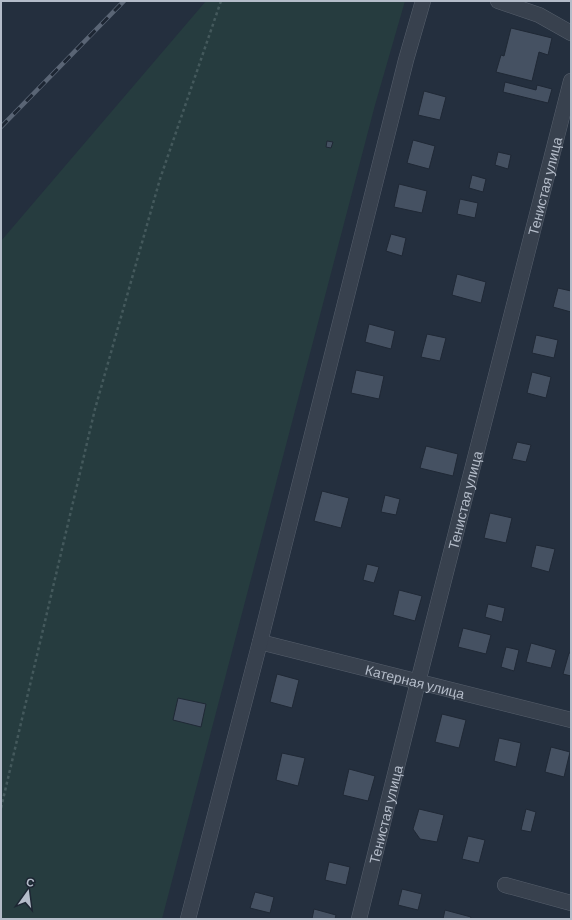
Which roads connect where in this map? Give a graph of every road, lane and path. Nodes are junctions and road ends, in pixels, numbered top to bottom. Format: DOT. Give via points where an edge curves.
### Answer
graph roads {
  1 [pos="221,1"];
  2 [pos="423,1"];
  3 [pos="498,1"];
  4 [pos="571,33"];
  5 [pos="571,81"];
  6 [pos="260,642"];
  7 [pos="418,682"];
  8 [pos="571,720"];
  9 [pos="1,808"];
  10 [pos="505,885"];
  11 [pos="571,903"];
  12 [pos="188,919"];
  13 [pos="359,919"];
  1 -- 9 [label="path" via="160,179 95,409"];
  2 -- 6 [label="street"];
  3 -- 4 [label="street" via="539,15"];
  5 -- 7 [label="street, Тенистая улица"];
  6 -- 7 [label="street, Катерная улица"];
  6 -- 12 [label="street"];
  7 -- 8 [label="street, Катерная улица"];
  7 -- 13 [label="street, Тенистая улица"];
  10 -- 11 [label="street"];
}
